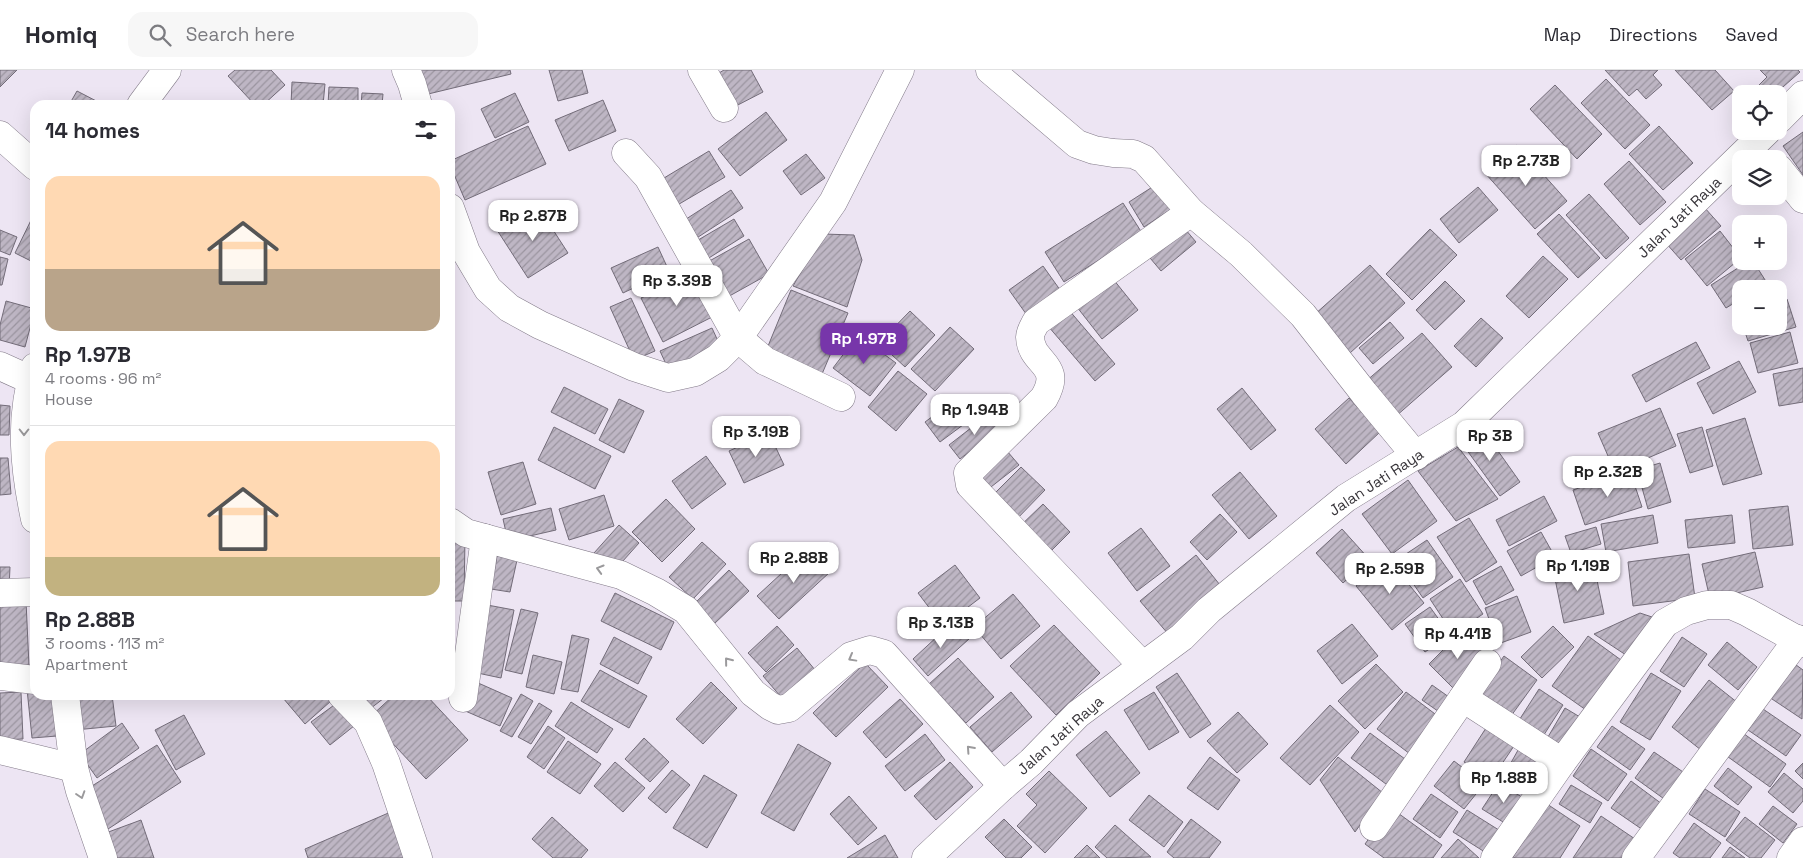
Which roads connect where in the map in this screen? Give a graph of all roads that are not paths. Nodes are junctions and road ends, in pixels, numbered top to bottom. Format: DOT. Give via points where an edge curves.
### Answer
graph roads {
  1 [pos="167,70"];
  2 [pos="406,70"];
  3 [pos="702,70"];
  4 [pos="900,70"];
  5 [pos="990,70"];
  6 [pos="1803,95"];
  7 [pos="145,100"];
  8 [pos="417,100"];
  9 [pos="724,108"];
  10 [pos="1787,111"];
  11 [pos="0,135"];
  12 [pos="1764,144"];
  13 [pos="626,153"];
  14 [pos="30,162"];
  15 [pos="1787,179"];
  16 [pos="1803,199"];
  17 [pos="1191,212"];
  18 [pos="455,239"];
  19 [pos="458,258"];
  20 [pos="738,338"];
  21 [pos="0,366"];
  22 [pos="30,372"];
  23 [pos="30,387"];
  24 [pos="840,397"];
  25 [pos="1416,456"];
  26 [pos="30,489"];
  27 [pos="455,525"];
  28 [pos="485,538"];
  29 [pos="30,592"];
  30 [pos="0,593"];
  31 [pos="1800,641"];
  32 [pos="1487,663"];
  33 [pos="1143,666"];
  34 [pos="0,676"];
  35 [pos="30,679"];
  36 [pos="463,698"];
  37 [pos="1463,698"];
  38 [pos="66,700"];
  39 [pos="347,700"];
  40 [pos="0,750"];
  41 [pos="1562,762"];
  42 [pos="74,768"];
  43 [pos="1002,786"];
  44 [pos="1374,827"];
  45 [pos="1803,841"];
  46 [pos="1499,856"];
  47 [pos="103,858"];
  48 [pos="418,858"];
  49 [pos="926,858"];
  50 [pos="1636,858"];
  51 [pos="1791,858"];
  1 -- 7 [label="street"];
  2 -- 8 [label="street"];
  3 -- 9 [label="street"];
  4 -- 20 [label="street" via="833,202"];
  5 -- 17 [label="street" via="1077,144 1144,159"];
  6 -- 10 [label="street"];
  11 -- 14 [label="street"];
  12 -- 25 [label="street, Jalan Jati Raya" via="1464,425"];
  13 -- 20 [label="street" via="648,178"];
  15 -- 16 [label="street"];
  17 -- 25 [label="street" via="1241,254 1303,314"];
  17 -- 33 [label="street" via="1036,322 1030,335 1034,351 1050,371 1051,386 1044,398 968,473 970,485"];
  18 -- 19 [label="street"];
  19 -- 20 [label="street" via="509,308 618,360 668,378 695,372 718,358"];
  20 -- 24 [label="street" via="766,361"];
  21 -- 22 [label="street"];
  23 -- 26 [label="street, one-way" via="24,414 24,453"];
  25 -- 33 [label="street, Jalan Jati Raya" via="1346,498 1209,610 1182,637"];
  27 -- 28 [label="street" via="466,533"];
  28 -- 36 [label="street"];
  43 -- 28 [label="street, one-way" via="884,654 870,650 851,656 789,708 778,710 753,692 686,610 656,592 621,575"];
  29 -- 30 [label="street"];
  31 -- 41 [label="street" via="1730,604 1707,605 1686,611 1665,623"];
  31 -- 50 [label="street"];
  32 -- 37 [label="street"];
  33 -- 43 [label="street, Jalan Jati Raya" via="1078,714 1031,762"];
  34 -- 35 [label="street"];
  37 -- 41 [label="street"];
  37 -- 44 [label="street"];
  38 -- 42 [label="street"];
  39 -- 48 [label="street" via="368,722 386,763"];
  40 -- 42 [label="street"];
  41 -- 46 [label="street"];
  42 -- 47 [label="street, one-way"];
  43 -- 49 [label="street, Jalan Jati Raya"];
  45 -- 51 [label="street"];
}
